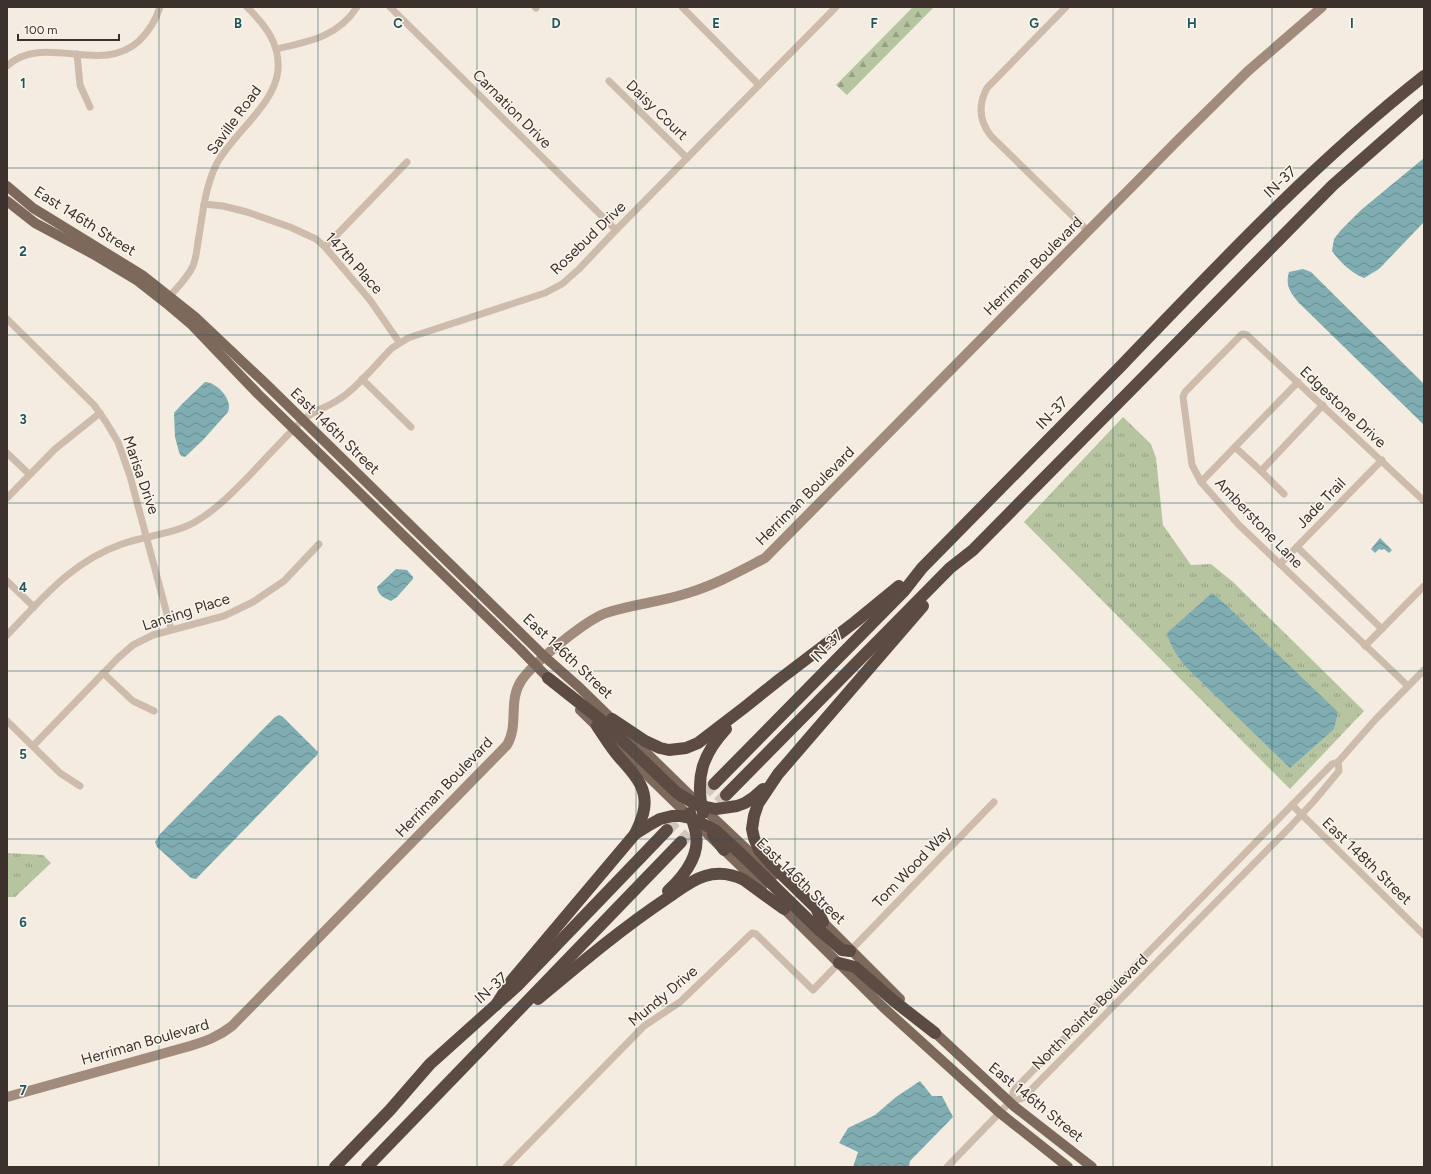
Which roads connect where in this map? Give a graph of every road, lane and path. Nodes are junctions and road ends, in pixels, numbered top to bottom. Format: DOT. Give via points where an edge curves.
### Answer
graph roads {
  1 [pos="160,7"];
  2 [pos="247,7"];
  3 [pos="357,7"];
  4 [pos="390,7"];
  5 [pos="1066,7"];
  6 [pos="1322,7"];
  7 [pos="682,8"];
  8 [pos="831,9"];
  9 [pos="276,49"];
  10 [pos="77,54"];
  11 [pos="7,66"];
  12 [pos="1424,76"];
  13 [pos="608,81"];
  14 [pos="759,85"];
  15 [pos="1424,105"];
  16 [pos="90,107"];
  17 [pos="687,158"];
  18 [pos="407,162"];
  19 [pos="7,186"];
  20 [pos="7,201"];
  21 [pos="204,204"];
  22 [pos="616,230"];
  23 [pos="1088,231"];
  24 [pos="325,247"];
  25 [pos="169,297"];
  26 [pos="7,319"];
  27 [pos="1243,334"];
  28 [pos="400,342"];
  29 [pos="362,379"];
  30 [pos="1298,382"];
  31 [pos="1322,405"];
  32 [pos="100,413"];
  33 [pos="298,424"];
  34 [pos="411,427"];
  35 [pos="1235,447"];
  36 [pos="7,453"];
  37 [pos="1382,460"];
  38 [pos="1261,471"];
  39 [pos="29,474"];
  40 [pos="1201,482"];
  41 [pos="1284,494"];
  42 [pos="7,498"];
  43 [pos="1424,501"];
  44 [pos="147,537"];
  45 [pos="319,544"];
  46 [pos="1297,547"];
  47 [pos="973,550"];
  48 [pos="1280,564"];
  49 [pos="922,568"];
  50 [pos="7,581"];
  51 [pos="1424,586"];
  52 [pos="34,607"];
  53 [pos="171,629"];
  54 [pos="1382,629"];
  55 [pos="7,635"];
  56 [pos="1365,646"];
  57 [pos="545,657"];
  58 [pos="536,666"];
  59 [pos="1424,670"];
  60 [pos="104,673"];
  61 [pos="548,678"];
  62 [pos="1408,686"];
  63 [pos="745,707"];
  64 [pos="154,711"];
  65 [pos="612,719"];
  66 [pos="7,721"];
  67 [pos="597,726"];
  68 [pos="33,746"];
  69 [pos="1338,762"];
  70 [pos="778,774"];
  71 [pos="714,784"];
  72 [pos="80,786"];
  73 [pos="685,794"];
  74 [pos="726,795"];
  75 [pos="994,802"];
  76 [pos="1292,805"];
  77 [pos="702,807"];
  78 [pos="1301,815"];
  79 [pos="691,818"];
  80 [pos="709,827"];
  81 [pos="667,830"];
  82 [pos="635,834"];
  83 [pos="681,842"];
  84 [pos="724,850"];
  85 [pos="784,909"];
  86 [pos="641,916"];
  87 [pos="823,922"];
  88 [pos="1424,935"];
  89 [pos="850,951"];
  90 [pos="839,964"];
  91 [pos="496,1005"];
  92 [pos="508,1021"];
  93 [pos="935,1033"];
  94 [pos="7,1097"];
  95 [pos="1010,1102"];
  96 [pos="1000,1113"];
  97 [pos="335,1167"];
  98 [pos="367,1167"];
  99 [pos="506,1167"];
  100 [pos="947,1167"];
  101 [pos="1068,1167"];
  102 [pos="1092,1167"];
  1 -- 10 [label="street" via="151,28 129,48 110,55"];
  2 -- 9 [label="street, Saville Road" via="263,22"];
  3 -- 9 [label="street" via="344,24 327,35"];
  4 -- 22 [label="street, Carnation Drive"];
  5 -- 23 [label="street" via="987,88 982,99 981,113 991,136"];
  6 -- 23 [label="street, Herriman Boulevard" via="1242,77"];
  7 -- 14 [label="street"];
  8 -- 14 [label="street, Rosebud Drive"];
  9 -- 21 [label="street, Saville Road" via="278,69 274,88 221,157 210,181"];
  10 -- 11 [label="street" via="33,53 16,59"];
  10 -- 16 [label="street" via="80,85"];
  12 -- 49 [label="highway, IN-37" via="1356,133 1221,261"];
  13 -- 17 [label="street, Daisy Court"];
  14 -- 17 [label="street, Rosebud Drive"];
  15 -- 47 [label="highway" via="1328,190"];
  17 -- 22 [label="street, Rosebud Drive"];
  18 -- 24 [label="street"];
  19 -- 25 [label="main road, East 146th Street" via="33,208 142,275"];
  20 -- 33 [label="main road, East 146th Street" via="35,223 55,232 125,274 166,303 192,325 258,394"];
  21 -- 24 [label="street, 147th Place" via="234,209 290,227"];
  21 -- 25 [label="street, Saville Road" via="196,259 189,273"];
  22 -- 28 [label="street, Rosebud Drive" via="579,269 562,284 545,293"];
  23 -- 57 [label="street, Herriman Boulevard" via="765,558 710,586 688,594 604,614 584,625"];
  24 -- 28 [label="street, 147th Place" via="370,300"];
  25 -- 33 [label="main road, East 146th Street" via="195,317"];
  26 -- 32 [label="street, Marisa Drive" via="88,398"];
  27 -- 30 [label="street, Edgestone Drive"];
  27 -- 40 [label="street, Amberstone Lane" via="1189,387 1183,397 1192,465"];
  28 -- 29 [label="street, Rosebud Drive"];
  29 -- 33 [label="street, Rosebud Drive" via="340,399 310,414"];
  29 -- 34 [label="street"];
  30 -- 31 [label="street, Edgestone Drive"];
  30 -- 35 [label="street"];
  31 -- 37 [label="street, Edgestone Drive"];
  31 -- 38 [label="street"];
  32 -- 39 [label="street" via="64,440"];
  32 -- 44 [label="street, Marisa Drive" via="122,453"];
  33 -- 44 [label="street, Rosebud Drive" via="227,498 207,514 183,528"];
  33 -- 57 [label="main road, East 146th Street"];
  33 -- 58 [label="main road, East 146th Street"];
  35 -- 38 [label="street"];
  35 -- 40 [label="street"];
  36 -- 39 [label="street"];
  37 -- 43 [label="street, Edgestone Drive"];
  37 -- 46 [label="street, Jade Trail"];
  38 -- 41 [label="street"];
  39 -- 42 [label="street"];
  40 -- 48 [label="street, Amberstone Lane" via="1230,515"];
  44 -- 52 [label="street, Rosebud Drive" via="118,546 90,559 64,577"];
  44 -- 53 [label="street, Marisa Drive"];
  45 -- 53 [label="street, Lansing Place" via="284,581 253,602 224,616"];
  46 -- 48 [label="street, Jade Trail"];
  46 -- 54 [label="street, Amberstone Lane"];
  47 -- 70 [label="highway"];
  47 -- 74 [label="highway" via="950,568"];
  48 -- 56 [label="street, Amberstone Lane"];
  49 -- 63 [label="highway"];
  49 -- 71 [label="highway, IN-37" via="904,591"];
  50 -- 52 [label="street"];
  51 -- 54 [label="street"];
  52 -- 55 [label="street, Rosebud Drive"];
  53 -- 60 [label="street, Lansing Place" via="133,645"];
  54 -- 56 [label="street"];
  56 -- 62 [label="street, Amberstone Lane"];
  57 -- 58 [label="street, Herriman Boulevard"];
  57 -- 65 [label="main road, East 146th Street"];
  58 -- 61 [label="main road, East 146th Street"];
  58 -- 94 [label="street, Herriman Boulevard" via="516,689 513,732 507,745 232,1026 222,1034 196,1044"];
  59 -- 62 [label="street, North Pointe Boulevard"];
  60 -- 64 [label="street" via="133,701"];
  60 -- 68 [label="street, Lansing Place"];
  61 -- 67 [label="main road, East 146th Street"];
  61 -- 73 [label="highway" via="601,720 677,793"];
  62 -- 69 [label="street, North Pointe Boulevard"];
  63 -- 65 [label="highway" via="698,743 686,748 669,750 645,741"];
  63 -- 77 [label="highway" via="716,739 704,760 699,785"];
  65 -- 73 [label="main road, East 146th Street"];
  66 -- 68 [label="street"];
  67 -- 79 [label="main road, East 146th Street"];
  67 -- 82 [label="highway" via="642,786 645,805"];
  68 -- 72 [label="street" via="65,777"];
  69 -- 76 [label="street, North Pointe Boulevard" via="1332,764"];
  69 -- 78 [label="street, North Pointe Boulevard" via="1339,771"];
  70 -- 77 [label="highway" via="754,798 745,803 721,809"];
  70 -- 87 [label="highway" via="758,804 752,829 754,838 759,850 816,908"];
  73 -- 77 [label="highway"];
  73 -- 79 [label="highway"];
  75 -- 89 [label="street, Tom Wood Way"];
  76 -- 78 [label="street, East 148th Street"];
  76 -- 95 [label="street, North Pointe Boulevard" via="1014,1090"];
  77 -- 80 [label="highway"];
  77 -- 87 [label="main road, East 146th Street"];
  78 -- 88 [label="street, East 148th Street"];
  78 -- 95 [label="street, North Pointe Boulevard" via="1023,1098"];
  79 -- 80 [label="highway"];
  79 -- 82 [label="highway" via="677,816 660,819"];
  79 -- 84 [label="main road, East 146th Street"];
  79 -- 86 [label="highway" via="696,835 692,859 680,879"];
  80 -- 84 [label="highway"];
  80 -- 89 [label="highway" via="741,854 818,929 842,950"];
  81 -- 91 [label="highway, IN-37"];
  82 -- 91 [label="highway" via="512,980"];
  83 -- 92 [label="highway"];
  84 -- 85 [label="main road, East 146th Street"];
  85 -- 86 [label="highway" via="744,880 730,875 715,874 698,878"];
  85 -- 90 [label="main road, East 146th Street"];
  86 -- 92 [label="highway" via="572,970 528,1009"];
  87 -- 89 [label="main road, East 146th Street"];
  89 -- 93 [label="main road, East 146th Street"];
  90 -- 93 [label="highway" via="855,967"];
  90 -- 96 [label="main road, East 146th Street"];
  90 -- 99 [label="street, Mundy Drive" via="813,990 756,934 752,933 680,1002 644,1026"];
  91 -- 97 [label="highway, IN-37" via="430,1064"];
  92 -- 98 [label="highway"];
  93 -- 95 [label="main road, East 146th Street"];
  95 -- 96 [label="street"];
  95 -- 102 [label="main road, East 146th Street"];
  96 -- 100 [label="street"];
  96 -- 101 [label="main road, East 146th Street"];
}
